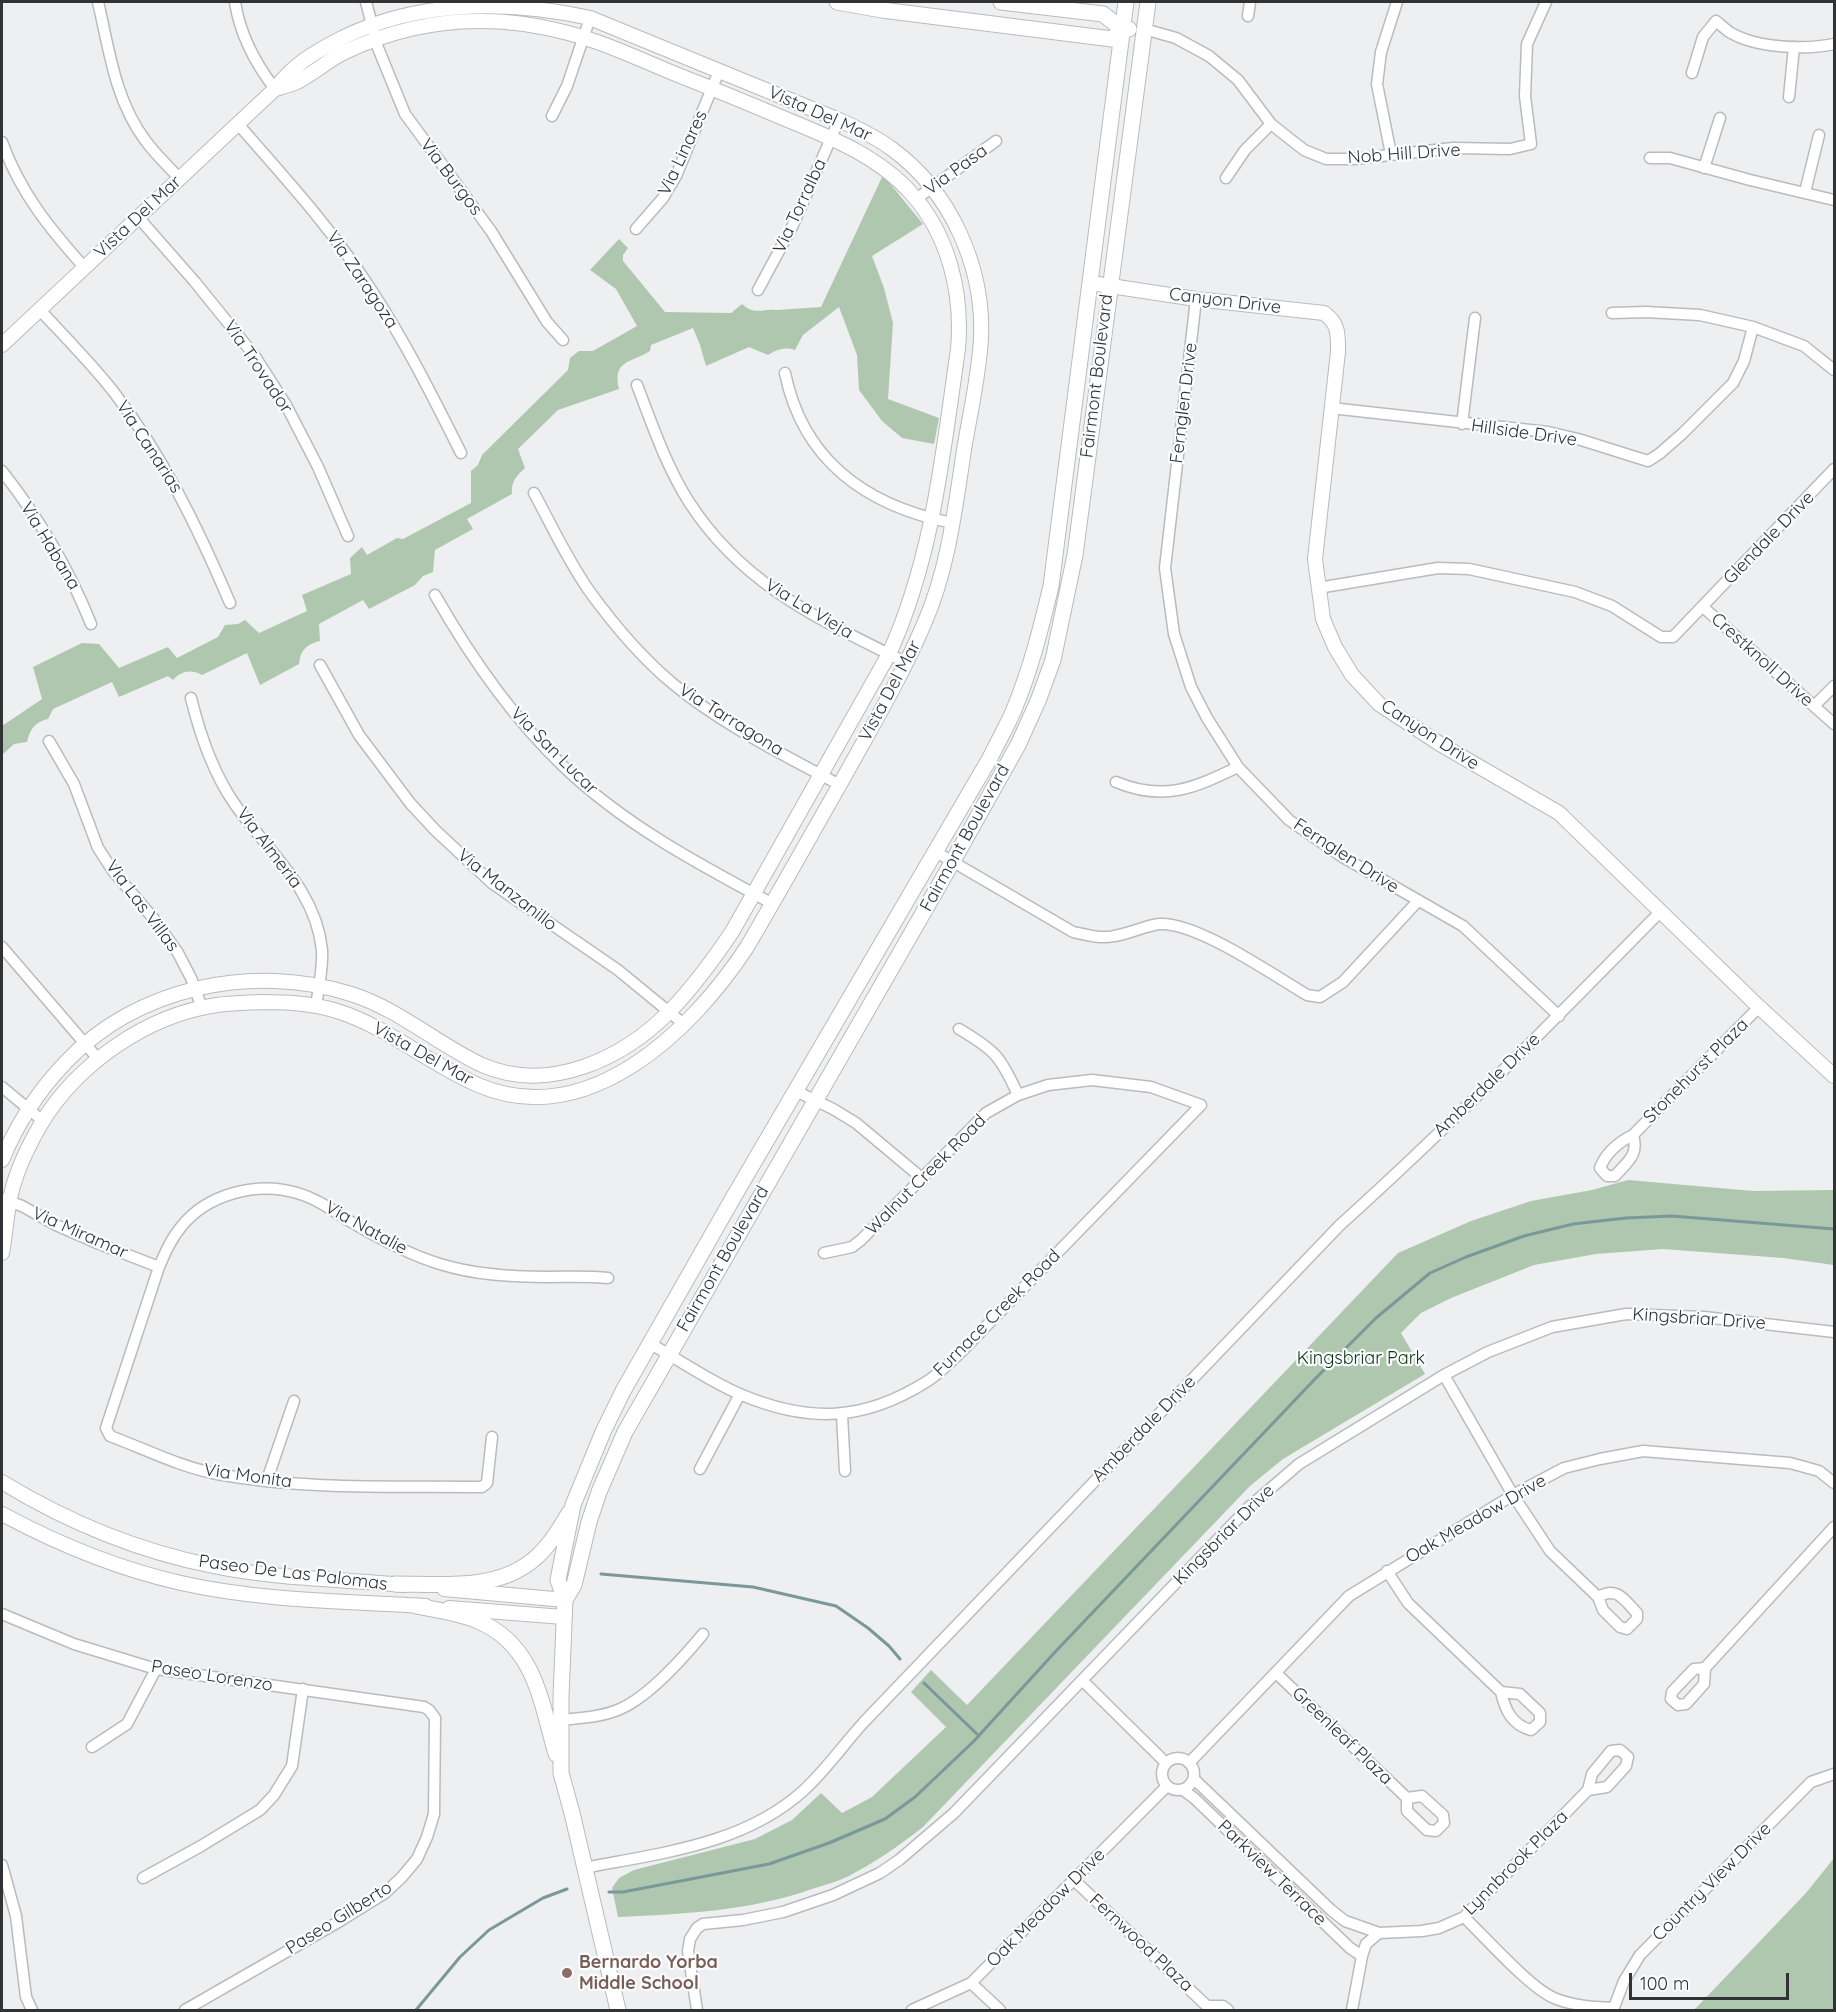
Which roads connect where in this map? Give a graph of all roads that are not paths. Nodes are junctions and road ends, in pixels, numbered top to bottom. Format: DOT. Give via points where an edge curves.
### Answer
graph roads {
  1 [pos="98,2"];
  2 [pos="235,2"];
  3 [pos="366,2"];
  4 [pos="456,2"];
  5 [pos="475,2"];
  6 [pos="837,2"];
  7 [pos="1001,2"];
  8 [pos="1126,2"];
  9 [pos="1148,2"];
  10 [pos="1250,2"];
  11 [pos="1396,2"];
  12 [pos="1546,2"];
  13 [pos="1248,16"];
  14 [pos="590,18"];
  15 [pos="475,21"];
  16 [pos="457,22"];
  17 [pos="371,25"];
  18 [pos="1122,29"];
  19 [pos="1144,29"];
  20 [pos="583,38"];
  21 [pos="375,39"];
  22 [pos="1834,44"];
  23 [pos="1794,47"];
  24 [pos="719,71"];
  25 [pos="1692,73"];
  26 [pos="712,88"];
  27 [pos="275,89"];
  28 [pos="1789,97"];
  29 [pos="552,116"];
  30 [pos="1719,118"];
  31 [pos="839,120"];
  32 [pos="238,124"];
  33 [pos="1271,124"];
  34 [pos="1820,135"];
  35 [pos="831,138"];
  36 [pos="996,141"];
  37 [pos="2,142"];
  38 [pos="1391,154"];
  39 [pos="1650,158"];
  40 [pos="1704,168"];
  41 [pos="179,178"];
  42 [pos="1226,178"];
  43 [pos="932,188"];
  44 [pos="1804,192"];
  45 [pos="916,199"];
  46 [pos="1834,200"];
  47 [pos="138,217"];
  48 [pos="636,229"];
  49 [pos="84,267"];
  50 [pos="1091,283"];
  51 [pos="1109,286"];
  52 [pos="758,290"];
  53 [pos="1197,299"];
  54 [pos="39,309"];
  55 [pos="1612,313"];
  56 [pos="1475,318"];
  57 [pos="1753,327"];
  58 [pos="563,340"];
  59 [pos="2,345"];
  60 [pos="1834,370"];
  61 [pos="785,373"];
  62 [pos="637,385"];
  63 [pos="1331,408"];
  64 [pos="1462,424"];
  65 [pos="460,453"];
  66 [pos="1834,469"];
  67 [pos="2,471"];
  68 [pos="534,493"];
  69 [pos="932,519"];
  70 [pos="952,523"];
  71 [pos="348,536"];
  72 [pos="1318,588"];
  73 [pos="435,595"];
  74 [pos="230,603"];
  75 [pos="1703,607"];
  76 [pos="91,624"];
  77 [pos="889,654"];
  78 [pos="907,663"];
  79 [pos="320,665"];
  80 [pos="1834,686"];
  81 [pos="191,698"];
  82 [pos="1814,706"];
  83 [pos="1834,724"];
  84 [pos="49,741"];
  85 [pos="1238,767"];
  86 [pos="822,775"];
  87 [pos="1116,782"];
  88 [pos="840,784"];
  89 [pos="936,852"];
  90 [pos="953,861"];
  91 [pos="754,894"];
  92 [pos="1418,901"];
  93 [pos="773,904"];
  94 [pos="1661,911"];
  95 [pos="2,947"];
  96 [pos="319,986"];
  97 [pos="195,989"];
  98 [pos="316,1005"];
  99 [pos="1759,1006"];
  100 [pos="202,1008"];
  101 [pos="670,1011"];
  102 [pos="1558,1016"];
  103 [pos="685,1025"];
  104 [pos="959,1029"];
  105 [pos="85,1044"];
  106 [pos="99,1059"];
  107 [pos="1834,1076"];
  108 [pos="2,1087"];
  109 [pos="796,1091"];
  110 [pos="1018,1095"];
  111 [pos="816,1100"];
  112 [pos="1201,1104"];
  113 [pos="28,1110"];
  114 [pos="43,1122"];
  115 [pos="1633,1134"];
  116 [pos="2,1160"];
  117 [pos="923,1179"];
  118 [pos="5,1201"];
  119 [pos="2,1253"];
  120 [pos="824,1253"];
  121 [pos="159,1267"];
  122 [pos="608,1278"];
  123 [pos="1834,1332"];
  124 [pos="649,1343"];
  125 [pos="669,1354"];
  126 [pos="1444,1375"];
  127 [pos="740,1394"];
  128 [pos="294,1401"];
  129 [pos="842,1415"];
  130 [pos="492,1437"];
  131 [pos="700,1469"];
  132 [pos="845,1471"];
  133 [pos="267,1480"];
  134 [pos="2,1482"];
  135 [pos="1834,1483"];
  136 [pos="1513,1495"];
  137 [pos="573,1505"];
  138 [pos="2,1514"];
  139 [pos="1834,1527"];
  140 [pos="1388,1571"];
  141 [pos="395,1584"];
  142 [pos="1599,1597"];
  143 [pos="565,1600"];
  144 [pos="416,1606"];
  145 [pos="2,1614"];
  146 [pos="563,1617"];
  147 [pos="704,1634"];
  148 [pos="1705,1668"];
  149 [pos="156,1669"];
  150 [pos="1276,1674"];
  151 [pos="1083,1680"];
  152 [pos="303,1689"];
  153 [pos="1501,1692"];
  154 [pos="429,1710"];
  155 [pos="561,1720"];
  156 [pos="92,1747"];
  157 [pos="1166,1763"];
  158 [pos="1189,1763"];
  159 [pos="561,1773"];
  160 [pos="1834,1774"];
  161 [pos="1194,1779"];
  162 [pos="1167,1786"];
  163 [pos="1183,1790"];
  164 [pos="1588,1790"];
  165 [pos="1407,1798"];
  166 [pos="1250,1833"];
  167 [pos="1240,1844"];
  168 [pos="2,1865"];
  169 [pos="584,1868"];
  170 [pos="143,1878"];
  171 [pos="1075,1881"];
  172 [pos="1307,1889"];
  173 [pos="1298,1898"];
  174 [pos="1464,1917"];
  175 [pos="1379,1933"];
  176 [pos="1362,1956"];
  177 [pos="971,1983"];
  178 [pos="1207,2008"];
  179 [pos="1613,2009"];
  180 [pos="32,2010"];
  181 [pos="185,2010"];
  182 [pos="618,2010"];
  183 [pos="697,2010"];
  184 [pos="912,2010"];
  185 [pos="1000,2010"];
  186 [pos="1228,2010"];
  187 [pos="1352,2010"];
  1 -- 41 [label="street" via="111,62 128,112 145,140"];
  2 -- 27 [label="street" via="249,49"];
  3 -- 17 [label="street, Via Burgos"];
  4 -- 5 [label="street, Vista Del Mar"];
  4 -- 16 [label="street"];
  4 -- 17 [label="street, Vista Del Mar"];
  5 -- 14 [label="street, Vista Del Mar" via="522,3"];
  5 -- 15 [label="street"];
  6 -- 18 [label="main road" via="1112,39"];
  7 -- 18 [label="main road" via="1103,14"];
  8 -- 18 [label="main road, Fairmont Boulevard"];
  9 -- 19 [label="main road, Fairmont Boulevard"];
  10 -- 13 [label="street"];
  11 -- 38 [label="street" via="1381,52 1377,84"];
  12 -- 38 [label="street, Nob Hill Drive" via="1527,44 1525,96 1531,144 1510,149 1453,148"];
  14 -- 20 [label="street"];
  14 -- 24 [label="street, Vista Del Mar"];
  15 -- 16 [label="street, Vista Del Mar"];
  15 -- 20 [label="street, Vista Del Mar" via="537,26"];
  16 -- 21 [label="street, Vista Del Mar"];
  17 -- 21 [label="street, Via Burgos"];
  17 -- 27 [label="street, Vista Del Mar" via="323,48 288,72"];
  18 -- 19 [label="main road"];
  18 -- 50 [label="main road, Fairmont Boulevard"];
  19 -- 33 [label="street, Nob Hill Drive" via="1176,38 1209,56 1238,80"];
  19 -- 51 [label="main road, Fairmont Boulevard"];
  20 -- 26 [label="street, Vista Del Mar"];
  20 -- 29 [label="street"];
  21 -- 27 [label="street, Vista Del Mar" via="332,59 297,82"];
  21 -- 58 [label="street, Via Burgos" via="410,121 472,204 547,322"];
  22 -- 23 [label="street"];
  23 -- 25 [label="street" via="1731,33 1716,21 1702,37"];
  23 -- 28 [label="street"];
  24 -- 26 [label="street, Via Linares"];
  24 -- 31 [label="street, Vista Del Mar"];
  26 -- 35 [label="street, Vista Del Mar"];
  26 -- 48 [label="street, Via Linares" via="673,181"];
  27 -- 32 [label="street, Vista Del Mar"];
  30 -- 40 [label="street"];
  31 -- 35 [label="street, Via Torralba"];
  31 -- 43 [label="street, Vista Del Mar" via="894,150"];
  32 -- 41 [label="street, Vista Del Mar"];
  32 -- 65 [label="street, Via Zaragoza" via="333,236 370,287 413,360"];
  33 -- 38 [label="street, Nob Hill Drive" via="1304,150 1326,159"];
  33 -- 42 [label="street" via="1245,150"];
  34 -- 44 [label="street"];
  35 -- 45 [label="street, Vista Del Mar" via="872,160"];
  35 -- 52 [label="street, Via Torralba" via="793,225"];
  36 -- 43 [label="street, Via Pasa"];
  37 -- 49 [label="street" via="35,210"];
  39 -- 40 [label="street" via="1670,158"];
  40 -- 44 [label="street"];
  41 -- 47 [label="street, Vista Del Mar"];
  43 -- 45 [label="street, Via Pasa"];
  43 -- 70 [label="street, Vista Del Mar" via="968,253 981,320 978,364"];
  44 -- 46 [label="street"];
  45 -- 69 [label="street, Vista Del Mar" via="948,257 956,280 960,315"];
  47 -- 49 [label="street, Vista Del Mar"];
  47 -- 71 [label="street, Via Trovador" via="254,355 318,467"];
  49 -- 54 [label="street, Vista Del Mar"];
  50 -- 51 [label="street, Canyon Drive"];
  50 -- 89 [label="main road, Fairmont Boulevard" via="1052,575 1039,638 1014,710"];
  51 -- 53 [label="street, Canyon Drive"];
  51 -- 90 [label="main road, Fairmont Boulevard" via="1075,555 1053,660 1018,745"];
  53 -- 63 [label="street, Canyon Drive" via="1324,313 1333,320 1338,332 1338,352"];
  53 -- 85 [label="street, Fernglen Drive" via="1165,568 1174,634 1191,687"];
  54 -- 59 [label="street, Vista Del Mar"];
  54 -- 74 [label="street, Via Canarias" via="112,390 145,435 175,485"];
  55 -- 57 [label="street" via="1700,315"];
  56 -- 64 [label="street"];
  57 -- 60 [label="street" via="1804,346"];
  57 -- 64 [label="street, Hillside Drive" via="1733,383 1682,434 1648,461 1548,432"];
  61 -- 69 [label="street" via="789,395 803,427 833,466 888,504"];
  62 -- 77 [label="street, Via La Vieja" via="684,493 733,555 789,602"];
  63 -- 64 [label="street, Hillside Drive"];
  63 -- 72 [label="street, Canyon Drive" via="1316,540"];
  66 -- 75 [label="street, Glendale Drive"];
  67 -- 76 [label="street, Via Habana" via="51,541"];
  68 -- 86 [label="street, Via Tarragona" via="590,591 653,666 715,714"];
  69 -- 70 [label="street"];
  69 -- 77 [label="street, Vista Del Mar" via="916,585"];
  70 -- 78 [label="street, Vista Del Mar" via="943,570"];
  72 -- 75 [label="street, Crestknoll Drive" via="1438,568 1469,569 1575,592 1612,606 1661,637 1673,637"];
  72 -- 94 [label="street, Canyon Drive" via="1323,619 1335,647 1352,675 1379,704 1559,813"];
  73 -- 91 [label="street, Via San Lucar" via="510,709 564,767 633,822"];
  75 -- 82 [label="street, Crestknoll Drive"];
  77 -- 78 [label="street, Via La Vieja"];
  77 -- 86 [label="street, Vista Del Mar"];
  78 -- 88 [label="street, Vista Del Mar"];
  79 -- 101 [label="street, Via Manzanillo" via="359,735 435,830 493,884"];
  80 -- 82 [label="street"];
  81 -- 96 [label="street, Via Almeria" via="197,725 219,779 292,876 315,916 322,952"];
  82 -- 83 [label="street, Crestknoll Drive"];
  84 -- 97 [label="street, Via Las Villas" via="74,784 98,848 167,936"];
  85 -- 87 [label="street" via="1202,784 1170,792 1134,789"];
  85 -- 92 [label="street, Fernglen Drive" via="1289,820"];
  86 -- 88 [label="street, Via Tarragona"];
  86 -- 91 [label="street, Vista Del Mar"];
  88 -- 93 [label="street, Vista Del Mar"];
  89 -- 90 [label="street"];
  89 -- 109 [label="main road, Fairmont Boulevard"];
  90 -- 92 [label="street" via="1073,932 1113,937 1158,924 1176,925 1203,934 1307,995 1320,997 1343,982"];
  90 -- 111 [label="main road, Fairmont Boulevard"];
  91 -- 93 [label="street, Via San Lucar"];
  91 -- 101 [label="street, Vista Del Mar" via="709,966"];
  92 -- 102 [label="street, Fernglen Drive" via="1462,926"];
  93 -- 103 [label="street, Vista Del Mar" via="730,974"];
  94 -- 99 [label="street, Canyon Drive"];
  94 -- 102 [label="street, Amberdale Drive"];
  95 -- 105 [label="street"];
  96 -- 97 [label="street, Vista Del Mar" via="259,980"];
  96 -- 98 [label="street, Via Almeria"];
  96 -- 101 [label="street, Vista Del Mar" via="376,1004 484,1066 525,1075 556,1075 603,1059"];
  97 -- 100 [label="street, Via Las Villas"];
  97 -- 105 [label="street, Vista Del Mar" via="158,1000"];
  98 -- 100 [label="street, Vista Del Mar" via="250,1002"];
  98 -- 103 [label="street, Vista Del Mar" via="379,1028 481,1086 526,1097 584,1089 610,1078 638,1062"];
  99 -- 107 [label="street, Canyon Drive"];
  99 -- 115 [label="street, Stonehurst Plaza"];
  100 -- 106 [label="street, Vista Del Mar" via="147,1029"];
  101 -- 103 [label="street, Via Manzanillo"];
  102 -- 169 [label="street, Amberdale Drive" via="1340,1225 864,1722 803,1791 756,1824 698,1845"];
  104 -- 110 [label="street" via="994,1053"];
  105 -- 106 [label="street"];
  105 -- 113 [label="street, Vista Del Mar" via="48,1082"];
  106 -- 114 [label="street, Vista Del Mar" via="65,1092"];
  108 -- 113 [label="street"];
  109 -- 111 [label="street"];
  109 -- 124 [label="main road, Fairmont Boulevard"];
  110 -- 112 [label="street, Walnut Creek Road" via="1048,1085 1092,1080 1151,1087"];
  110 -- 117 [label="street, Walnut Creek Road" via="986,1113"];
  111 -- 117 [label="street" via="856,1123"];
  111 -- 125 [label="main road, Fairmont Boulevard"];
  112 -- 129 [label="street, Furnace Creek Road" via="958,1355 928,1381 895,1399"];
  113 -- 114 [label="street"];
  113 -- 116 [label="street, Vista Del Mar"];
  114 -- 118 [label="street, Vista Del Mar"];
  117 -- 120 [label="street, Walnut Creek Road" via="861,1240 841,1251"];
  118 -- 119 [label="street, Vista Del Mar"];
  118 -- 121 [label="street, Via Miramar"];
  121 -- 122 [label="street, Via Natalie" via="170,1242 195,1213 227,1194 274,1188 320,1202 374,1235 440,1264 505,1276"];
  121 -- 133 [label="street, Via Monita" via="106,1428 110,1436 193,1468"];
  123 -- 126 [label="street, Kingsbriar Drive" via="1704,1317 1626,1314 1552,1327 1488,1352"];
  124 -- 125 [label="street, Furnace Creek Road"];
  124 -- 137 [label="main road, Fairmont Boulevard" via="603,1432"];
  125 -- 127 [label="street, Furnace Creek Road"];
  125 -- 143 [label="main road, Fairmont Boulevard" via="608,1470 589,1522 574,1585"];
  126 -- 136 [label="street"];
  126 -- 151 [label="street, Kingsbriar Drive" via="1299,1464 1249,1507"];
  127 -- 129 [label="street, Furnace Creek Road" via="776,1407"];
  127 -- 131 [label="street"];
  128 -- 133 [label="street"];
  129 -- 132 [label="street"];
  130 -- 133 [label="street, Via Monita" via="487,1483 482,1487 346,1486"];
  134 -- 141 [label="street, Paseo De Las Palomas" via="91,1528 188,1560 244,1571"];
  135 -- 136 [label="street, Oak Meadow Drive" via="1819,1471 1790,1463 1643,1451 1564,1468"];
  136 -- 140 [label="street, Oak Meadow Drive"];
  136 -- 142 [label="street" via="1550,1551"];
  137 -- 141 [label="main road" via="542,1551 512,1573 454,1584"];
  137 -- 143 [label="main road, Fairmont Boulevard" via="558,1580"];
  138 -- 144 [label="street, Paseo De Las Palomas" via="109,1561 182,1583 252,1594"];
  139 -- 148 [label="street"];
  140 -- 150 [label="street, Oak Meadow Drive" via="1349,1596"];
  140 -- 153 [label="street" via="1408,1603"];
  141 -- 143 [label="street, Paseo De Las Palomas"];
  143 -- 146 [label="main road, Fairmont Boulevard"];
  144 -- 146 [label="street, Paseo De Las Palomas"];
  144 -- 159 [label="main road" via="477,1620 514,1646 526,1661 538,1689"];
  145 -- 149 [label="street, Paseo Lorenzo" via="74,1644"];
  146 -- 155 [label="main road, Fairmont Boulevard"];
  147 -- 155 [label="street" via="641,1696 622,1709 601,1716"];
  149 -- 152 [label="street, Paseo Lorenzo"];
  149 -- 156 [label="street" via="127,1724"];
  150 -- 158 [label="street, Oak Meadow Drive"];
  150 -- 165 [label="street, Greenleaf Plaza"];
  151 -- 157 [label="street"];
  151 -- 183 [label="street, Kingsbriar Drive" via="954,1814 880,1873 783,1912 697,1928 688,1951"];
  152 -- 154 [label="street, Paseo Lorenzo"];
  152 -- 170 [label="street" via="292,1766 274,1795 260,1810"];
  154 -- 181 [label="street, Paseo Gilberto" via="435,1718 434,1814 417,1859 385,1893"];
  155 -- 159 [label="main road, Fairmont Boulevard"];
  157 -- 158 [label="street" via="1177,1758"];
  157 -- 162 [label="street" via="1161,1775"];
  158 -- 161 [label="street"];
  159 -- 169 [label="main road, Fairmont Boulevard"];
  160 -- 179 [label="street, Country View Drive" via="1811,1782 1640,1955"];
  161 -- 163 [label="street"];
  161 -- 166 [label="street, Parkview Terrace"];
  162 -- 163 [label="street"];
  162 -- 171 [label="street, Oak Meadow Drive"];
  163 -- 167 [label="street, Parkview Terrace"];
  164 -- 174 [label="street, Lynnbrook Plaza"];
  166 -- 167 [label="street"];
  166 -- 172 [label="street, Parkview Terrace"];
  167 -- 173 [label="street, Parkview Terrace"];
  168 -- 180 [label="street" via="16,1916 26,1997"];
  169 -- 182 [label="main road, Fairmont Boulevard"];
  171 -- 177 [label="street, Oak Meadow Drive"];
  171 -- 178 [label="street, Fernwood Plaza"];
  172 -- 173 [label="street"];
  172 -- 175 [label="street, Parkview Terrace" via="1345,1921"];
  173 -- 176 [label="street, Parkview Terrace"];
  174 -- 175 [label="street, Lynnbrook Plaza" via="1439,1928"];
  174 -- 179 [label="street" via="1552,1998 1579,2006"];
  175 -- 176 [label="street" via="1366,1944"];
  176 -- 187 [label="street"];
  177 -- 184 [label="street, Oak Meadow Drive"];
  177 -- 185 [label="street"];
  178 -- 186 [label="street, Fernwood Plaza" via="1223,2006"];
}
